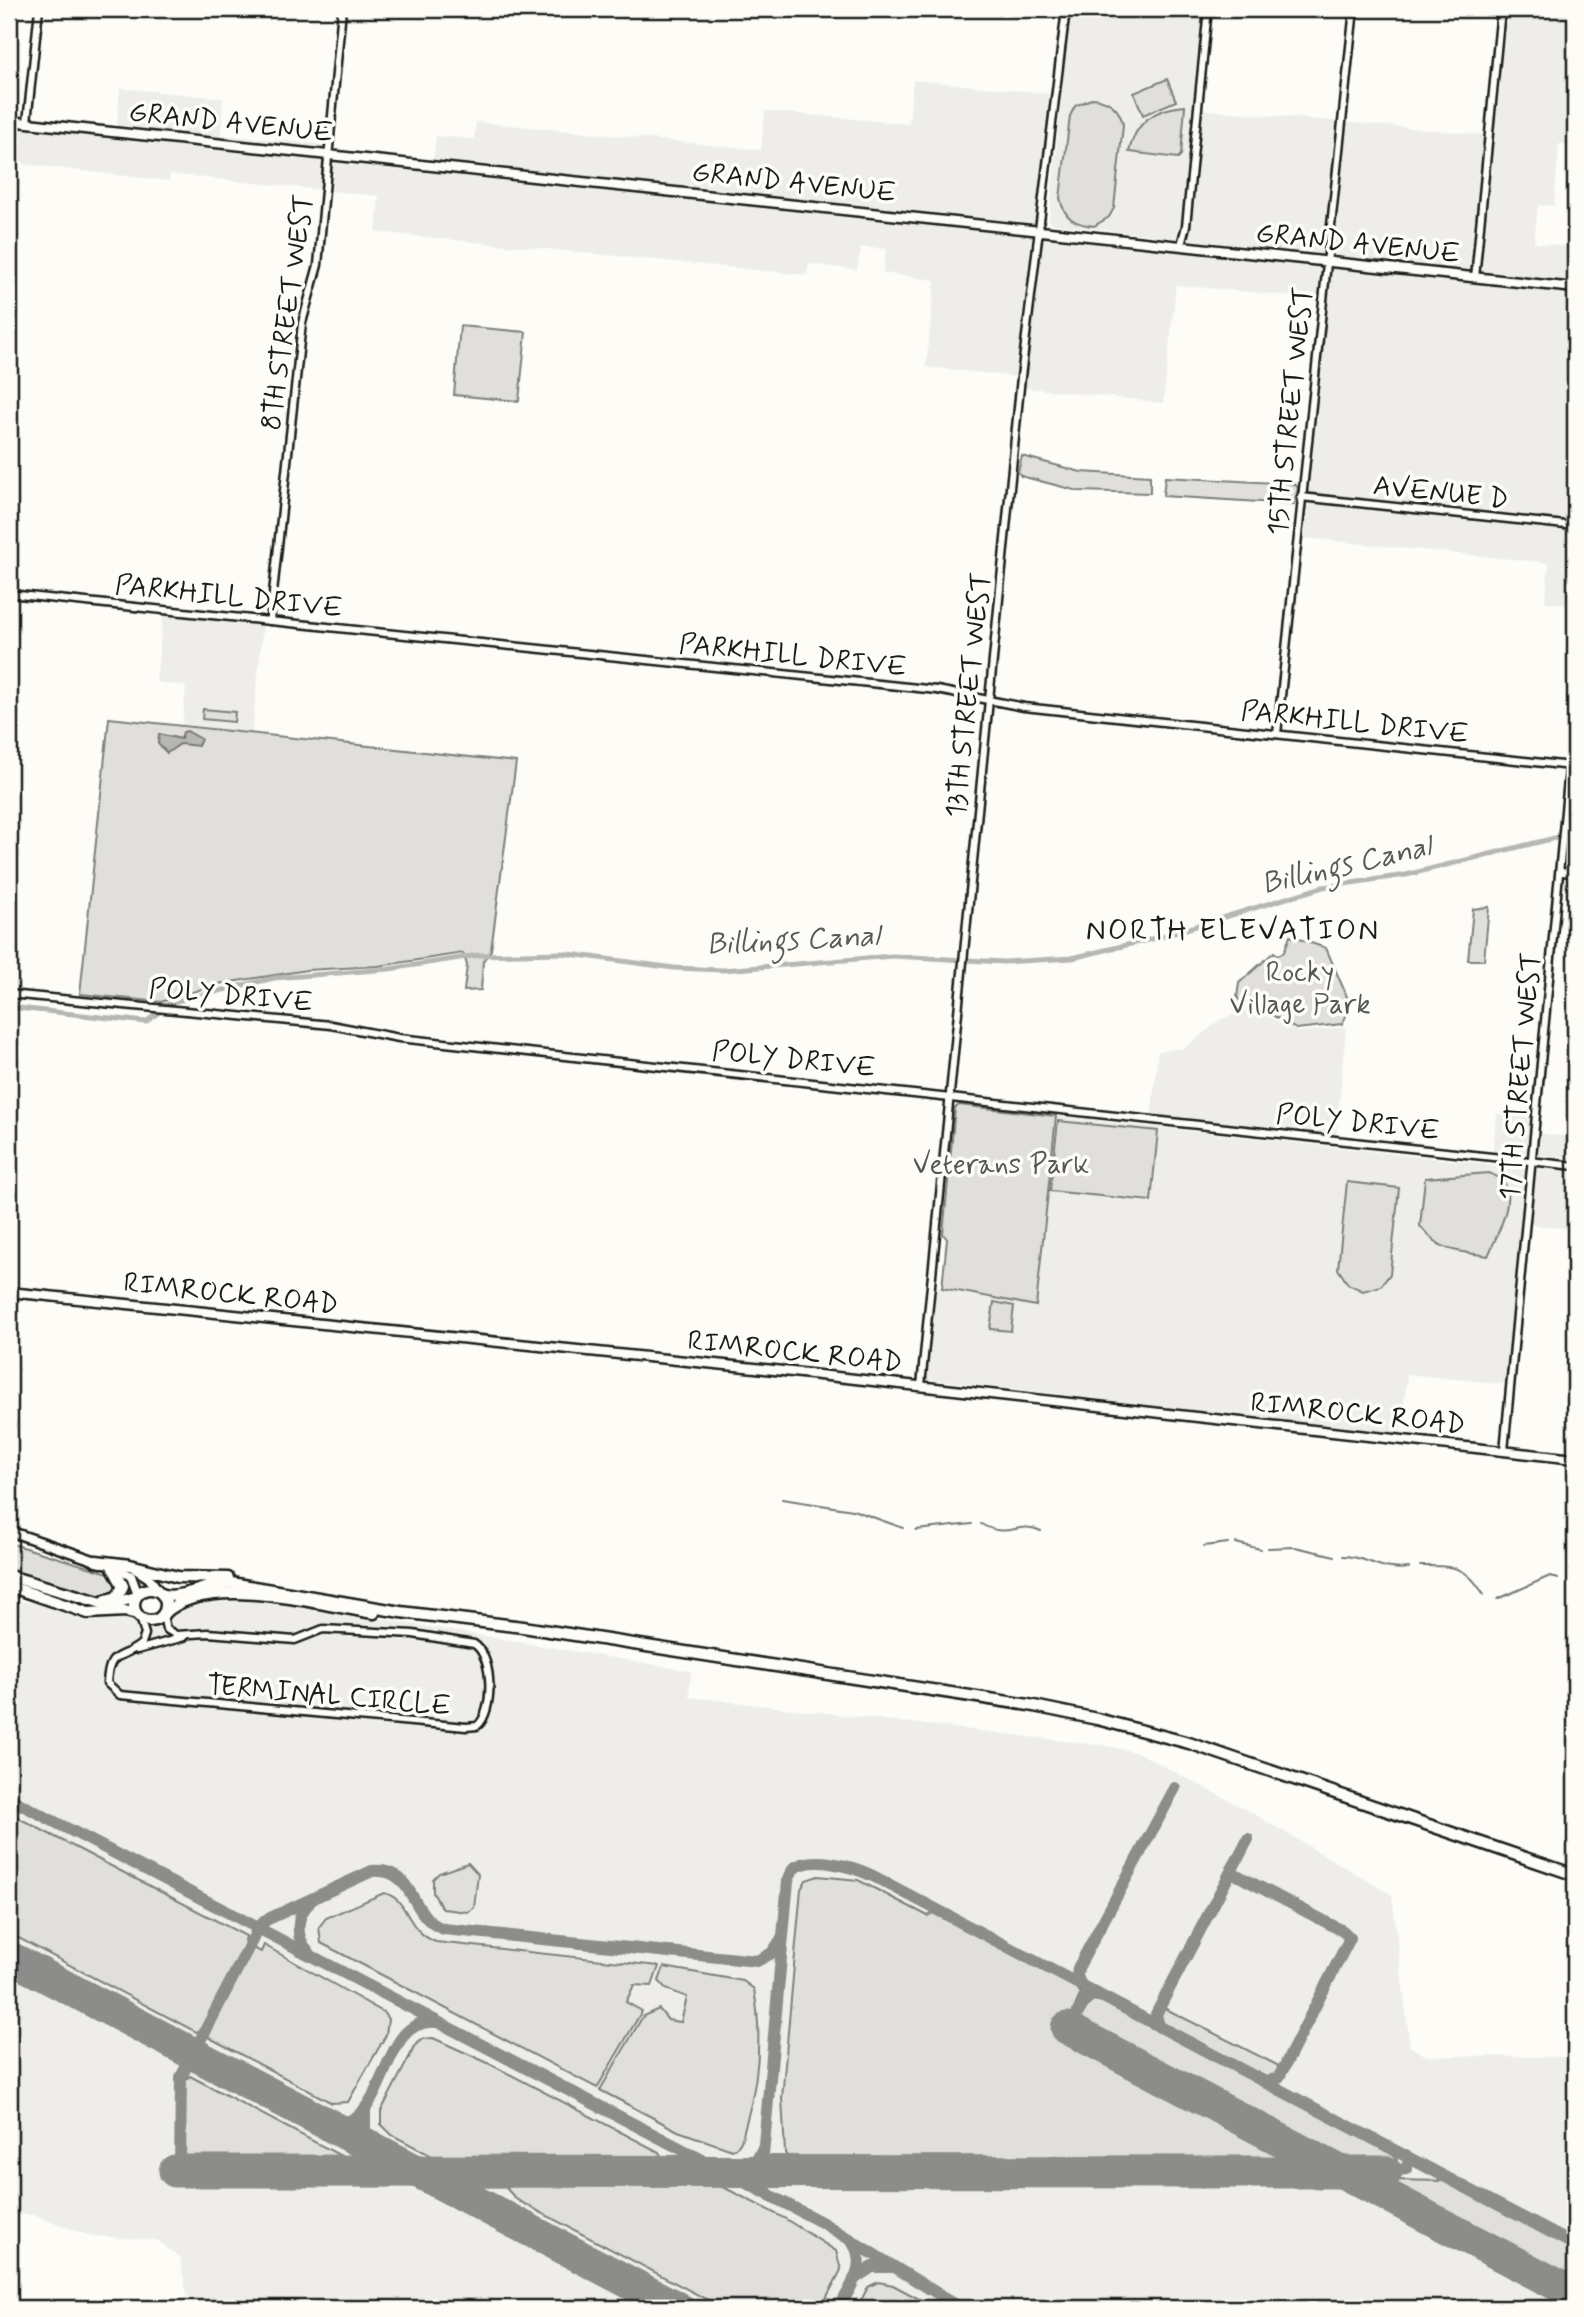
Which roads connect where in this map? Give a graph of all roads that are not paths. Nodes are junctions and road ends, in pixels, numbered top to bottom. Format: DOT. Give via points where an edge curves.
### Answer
graph roads {
  1 [pos="39,9"];
  2 [pos="342,9"];
  3 [pos="1066,9"];
  4 [pos="1208,9"];
  5 [pos="1354,9"];
  6 [pos="1501,9"];
  7 [pos="9,121"];
  8 [pos="27,122"];
  9 [pos="329,154"];
  10 [pos="1039,229"];
  11 [pos="1181,245"];
  12 [pos="1327,262"];
  13 [pos="1475,278"];
  14 [pos="1575,288"];
  15 [pos="1301,497"];
  16 [pos="1575,526"];
  17 [pos="9,594"];
  18 [pos="270,621"];
  19 [pos="987,699"];
  20 [pos="1575,706"];
  21 [pos="1277,734"];
  22 [pos="1571,766"];
  23 [pos="1561,872"];
  24 [pos="1575,873"];
  25 [pos="9,994"];
  26 [pos="950,1098"];
  27 [pos="1534,1162"];
  28 [pos="1575,1166"];
  29 [pos="9,1292"];
  30 [pos="921,1386"];
  31 [pos="1504,1451"];
  32 [pos="1575,1459"];
  33 [pos="9,1531"];
  34 [pos="96,1562"];
  35 [pos="112,1566"];
  36 [pos="9,1576"];
  37 [pos="9,1586"];
  38 [pos="161,1593"];
  39 [pos="137,1596"];
  40 [pos="318,1597"];
  41 [pos="89,1599"];
  42 [pos="138,1615"];
  43 [pos="163,1615"];
  44 [pos="510,1625"];
  45 [pos="192,1634"];
  46 [pos="132,1650"];
  47 [pos="1575,1875"];
  1 -- 8 [label="street"];
  2 -- 9 [label="street, 8TH STREET WEST"];
  3 -- 10 [label="street, 13TH STREET WEST"];
  4 -- 11 [label="street"];
  5 -- 12 [label="street, 15TH STREET WEST"];
  6 -- 13 [label="street"];
  7 -- 8 [label="main road, GRAND AVENUE"];
  8 -- 9 [label="main road, GRAND AVENUE"];
  9 -- 10 [label="main road, GRAND AVENUE"];
  9 -- 18 [label="street, 8TH STREET WEST" via="315,282 301,334"];
  10 -- 11 [label="main road, GRAND AVENUE"];
  10 -- 19 [label="street, 13TH STREET WEST"];
  11 -- 12 [label="main road, GRAND AVENUE"];
  12 -- 13 [label="main road, GRAND AVENUE"];
  12 -- 15 [label="street, 15TH STREET WEST"];
  13 -- 14 [label="main road, GRAND AVENUE"];
  15 -- 16 [label="street, AVENUE D"];
  15 -- 21 [label="street, 15TH STREET WEST"];
  17 -- 18 [label="street, PARKHILL DRIVE"];
  18 -- 19 [label="street, PARKHILL DRIVE" via="937,690"];
  19 -- 21 [label="street, PARKHILL DRIVE" via="1024,708"];
  19 -- 26 [label="street, 13TH STREET WEST"];
  20 -- 22 [label="street, 17TH STREET WEST"];
  21 -- 22 [label="street, PARKHILL DRIVE"];
  22 -- 23 [label="street, 17TH STREET WEST"];
  23 -- 24 [label="street"];
  23 -- 27 [label="street, 17TH STREET WEST"];
  25 -- 26 [label="street, POLY DRIVE" via="331,1025 399,1038"];
  26 -- 27 [label="street, POLY DRIVE"];
  26 -- 30 [label="street, 13TH STREET WEST"];
  27 -- 28 [label="street, POLY DRIVE"];
  27 -- 31 [label="street, 17TH STREET WEST"];
  29 -- 30 [label="main road, RIMROCK ROAD"];
  30 -- 31 [label="main road, RIMROCK ROAD"];
  31 -- 32 [label="main road, RIMROCK ROAD"];
  33 -- 34 [label="main road"];
  34 -- 35 [label="main road"];
  34 -- 40 [label="highway" via="178,1577 239,1579"];
  35 -- 38 [label="main road" via="144,1573"];
  35 -- 39 [label="main road" via="131,1576"];
  35 -- 41 [label="highway" via="123,1580 120,1594 107,1600"];
  36 -- 41 [label="highway"];
  37 -- 42 [label="highway" via="88,1613"];
  38 -- 39 [label="highway" via="147,1589"];
  38 -- 40 [label="highway" via="176,1596 207,1585 231,1583"];
  38 -- 43 [label="highway" via="167,1608"];
  39 -- 41 [label="highway" via="116,1605"];
  39 -- 42 [label="highway"];
  40 -- 44 [label="highway"];
  42 -- 43 [label="highway" via="152,1621"];
  42 -- 46 [label="street" via="145,1638"];
  43 -- 44 [label="highway" via="192,1597 244,1593 403,1618"];
  43 -- 45 [label="street, TERMINAL CIRCLE" via="172,1634"];
  44 -- 47 [label="highway" via="1097,1719 1189,1743"];
  45 -- 46 [label="street, TERMINAL CIRCLE"];
  45 -- 46 [label="street, TERMINAL CIRCLE" via="295,1640 323,1629 413,1634 469,1643 481,1650 488,1663 485,1718 477,1726 466,1727 120,1695 107,1683 109,1664 117,1655"];
}
